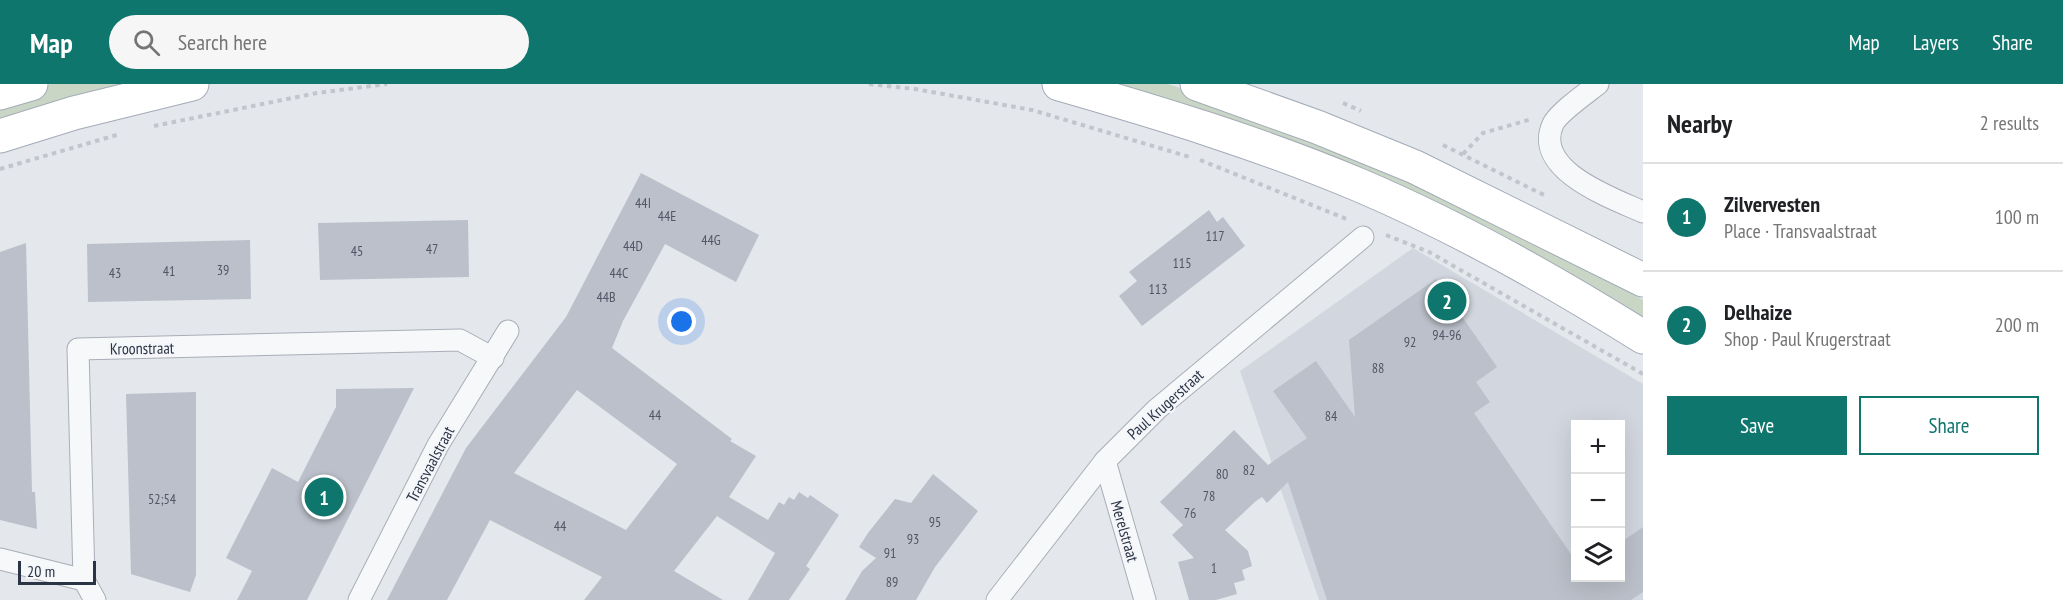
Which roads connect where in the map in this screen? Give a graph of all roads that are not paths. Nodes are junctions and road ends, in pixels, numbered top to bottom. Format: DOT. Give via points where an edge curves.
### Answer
graph roads {
  1 [pos="31,84"];
  2 [pos="192,84"];
  3 [pos="1059,84"];
  4 [pos="1197,84"];
  5 [pos="1598,84"];
  6 [pos="0,93"];
  7 [pos="0,136"];
  8 [pos="1643,212"];
  9 [pos="1358,229"];
  10 [pos="1643,280"];
  11 [pos="508,331"];
  12 [pos="1643,337"];
  13 [pos="493,358"];
  14 [pos="1105,461"];
  15 [pos="0,560"];
  16 [pos="84,580"];
  17 [pos="95,600"];
  18 [pos="359,600"];
  19 [pos="997,600"];
  20 [pos="1145,600"];
  1 -- 6 [label="main road"];
  2 -- 7 [label="main road"];
  3 -- 12 [label="main road" via="1245,142 1359,185 1504,256"];
  4 -- 10 [label="main road" via="1415,167"];
  5 -- 8 [label="street" via="1553,122 1548,141 1557,160 1582,184"];
  9 -- 14 [label="street, Paul Krugerstraat" via="1157,409"];
  11 -- 13 [label="street, Transvaalstraat"];
  13 -- 16 [label="street, Kroonstraat" via="460,340 78,349"];
  13 -- 18 [label="street, Transvaalstraat" via="438,445"];
  14 -- 19 [label="street, Paul Krugerstraat"];
  14 -- 20 [label="street, Merelstraat"];
  15 -- 16 [label="street"];
  16 -- 17 [label="street, Kroonstraat"];
}
